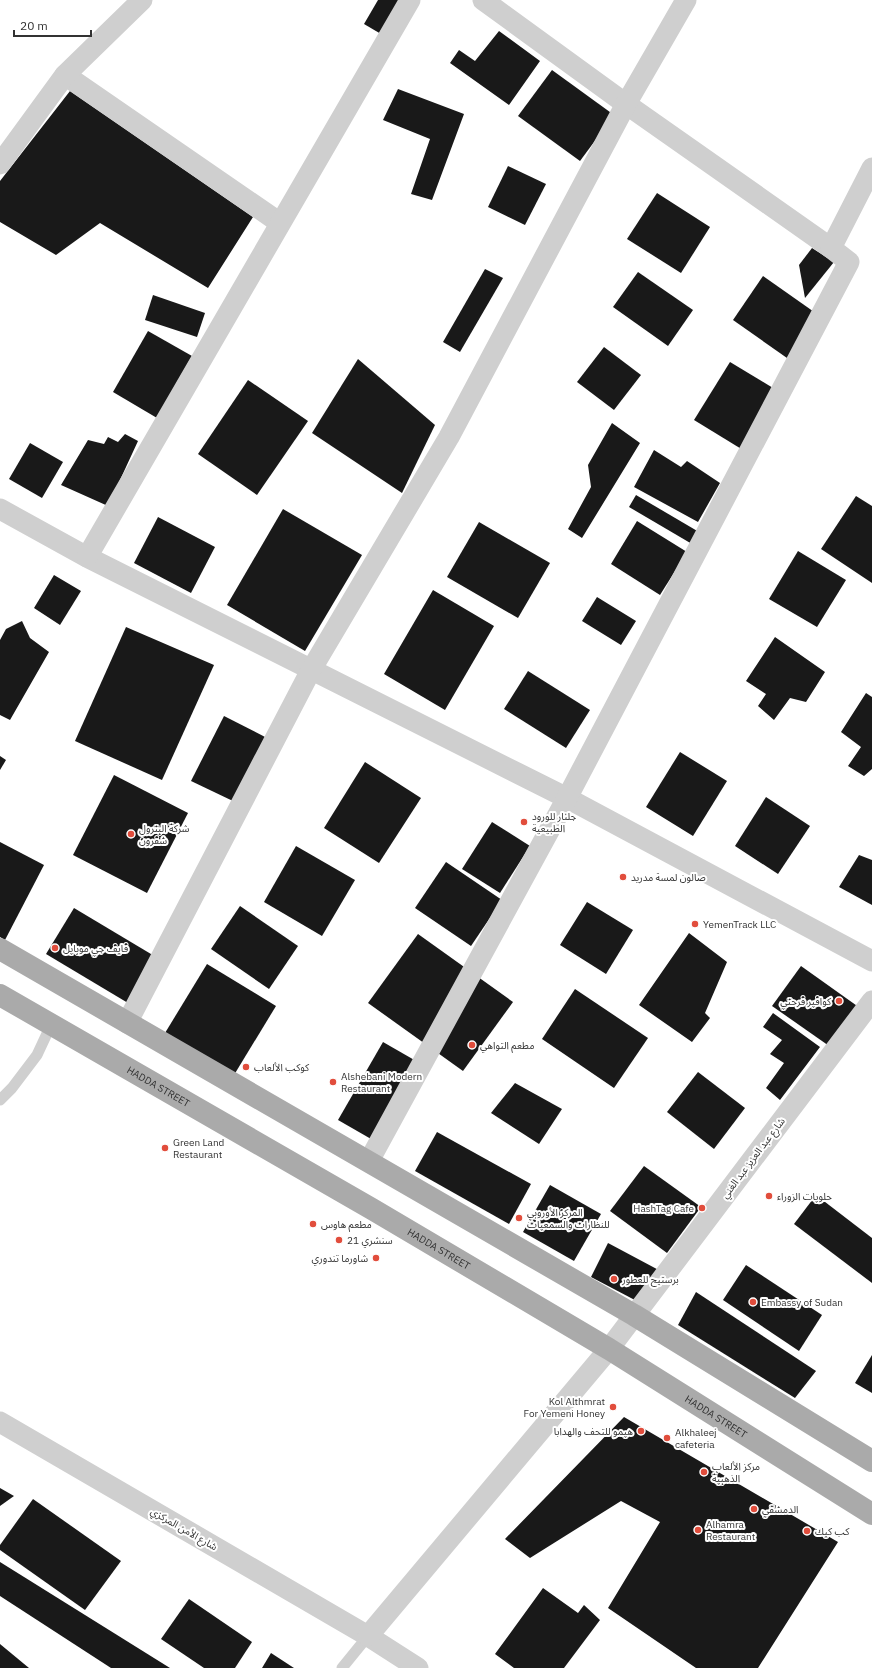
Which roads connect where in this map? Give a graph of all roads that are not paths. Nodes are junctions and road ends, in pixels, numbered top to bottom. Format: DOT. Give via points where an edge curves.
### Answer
graph roads {
  1 [pos="142,0"];
  2 [pos="410,0"];
  3 [pos="483,0"];
  4 [pos="686,0"];
  5 [pos="65,75"];
  6 [pos="626,104"];
  7 [pos="0,164"];
  8 [pos="872,168"];
  9 [pos="280,223"];
  10 [pos="831,248"];
  11 [pos="0,509"];
  12 [pos="87,557"];
  13 [pos="311,670"];
  14 [pos="567,798"];
  15 [pos="0,949"];
  16 [pos="872,961"];
  17 [pos="0,995"];
  18 [pos="872,1001"];
  19 [pos="127,1023"];
  20 [pos="51,1025"];
  21 [pos="0,1100"];
  22 [pos="369,1161"];
  23 [pos="634,1315"];
  24 [pos="609,1349"];
  25 [pos="0,1422"];
  26 [pos="872,1461"];
  27 [pos="872,1514"];
  28 [pos="368,1636"];
  29 [pos="342,1668"];
  30 [pos="418,1668"];
  1 -- 5 [label="street"];
  2 -- 9 [label="street"];
  3 -- 6 [label="street"];
  4 -- 6 [label="street"];
  5 -- 7 [label="street"];
  5 -- 9 [label="street"];
  6 -- 10 [label="street"];
  6 -- 13 [label="street" via="449,437"];
  8 -- 10 [label="street"];
  9 -- 12 [label="street"];
  10 -- 14 [label="street" via="849,262"];
  11 -- 12 [label="street"];
  12 -- 13 [label="street"];
  13 -- 14 [label="street"];
  13 -- 19 [label="street"];
  14 -- 16 [label="street"];
  14 -- 22 [label="street"];
  15 -- 19 [label="main road"];
  17 -- 20 [label="main road, HADDA STREET"];
  18 -- 23 [label="street, شارع عبد العزيز عبد الغني"];
  19 -- 22 [label="main road"];
  20 -- 21 [label="lane" via="37,1055"];
  20 -- 24 [label="main road, HADDA STREET" via="372,1209"];
  22 -- 23 [label="main road"];
  23 -- 24 [label="street, شارع عبد العزيز عبد الغني"];
  23 -- 26 [label="main road"];
  24 -- 27 [label="main road, HADDA STREET"];
  24 -- 28 [label="street, شارع عبد العزيز عبد الغني"];
  25 -- 28 [label="street, شارع الأمن المركزي"];
  28 -- 29 [label="lane"];
  28 -- 30 [label="street, شارع الأمن المركزي"];
}
